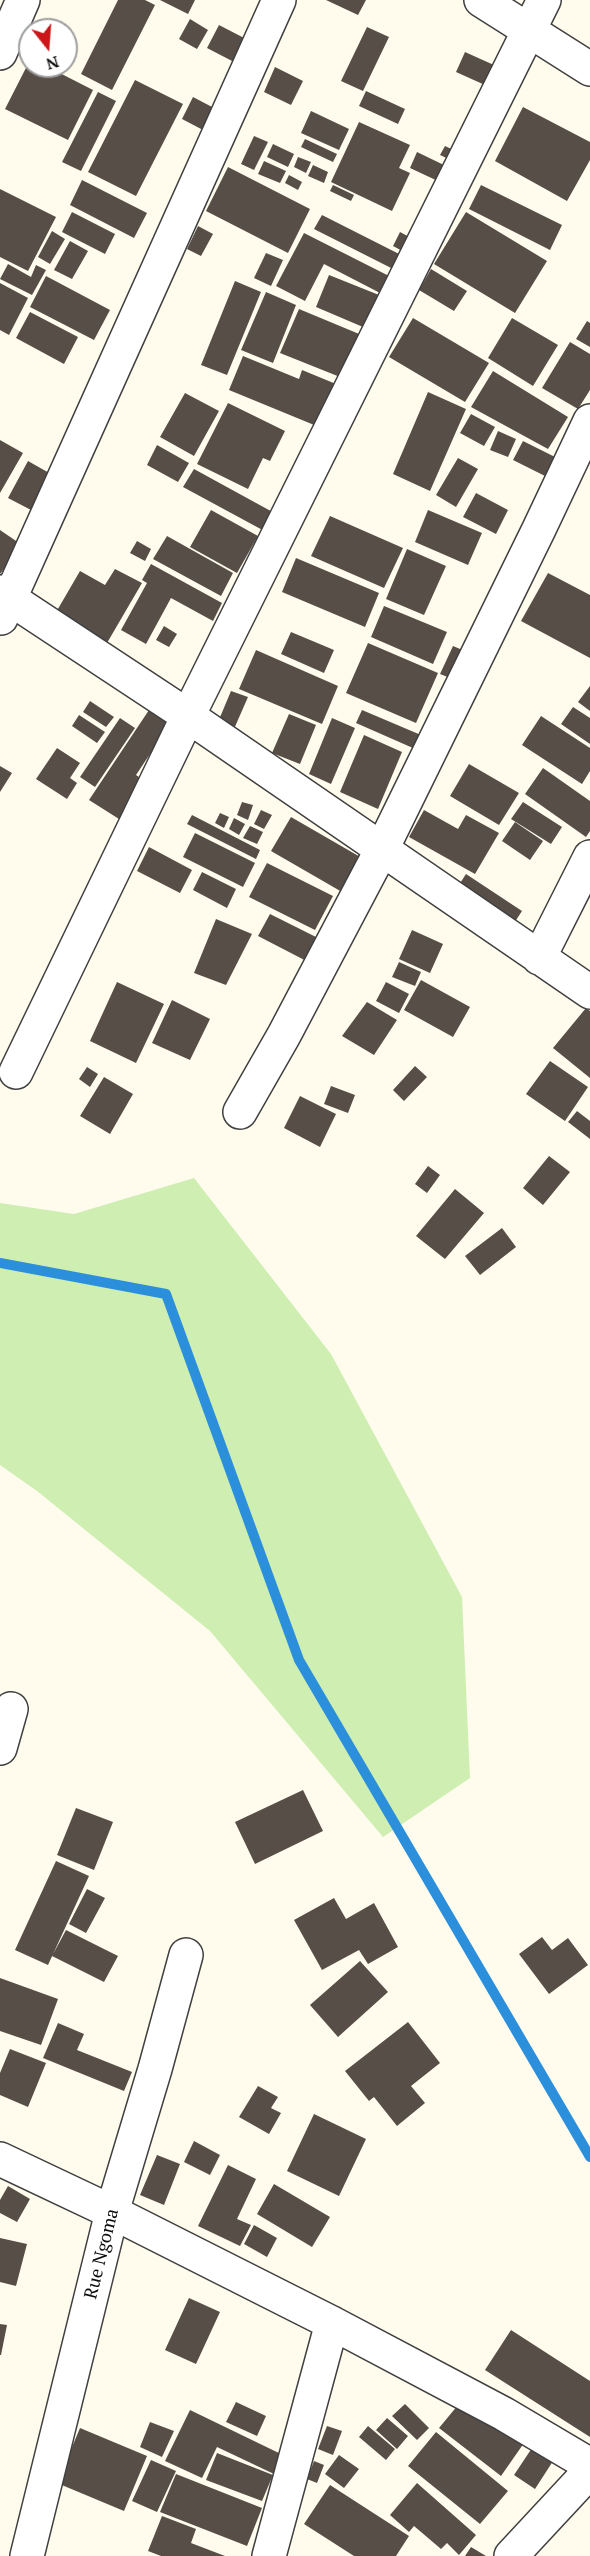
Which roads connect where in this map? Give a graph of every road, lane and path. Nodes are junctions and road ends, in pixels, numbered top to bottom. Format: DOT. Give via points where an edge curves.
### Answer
graph roads {
  1 [pos="23,0"];
  2 [pos="279,0"];
  3 [pos="481,0"];
  4 [pos="544,0"];
  5 [pos="530,32"];
  6 [pos="0,53"];
  7 [pos="590,69"];
  8 [pos="590,421"];
  9 [pos="4,604"];
  10 [pos="188,716"];
  11 [pos="382,849"];
  12 [pos="590,857"];
  13 [pos="539,958"];
  14 [pos="590,993"];
  15 [pos="16,1072"];
  16 [pos="240,1112"];
  17 [pos="11,1709"];
  18 [pos="0,1748"];
  19 [pos="186,1954"];
  20 [pos="0,2159"];
  21 [pos="112,2212"];
  22 [pos="332,2323"];
  23 [pos="590,2465"];
  24 [pos="590,2471"];
  25 [pos="27,2556"];
  26 [pos="269,2556"];
  27 [pos="511,2556"];
  1 -- 6 [label="street"];
  2 -- 9 [label="street"];
  3 -- 5 [label="street"];
  4 -- 5 [label="street"];
  5 -- 7 [label="street"];
  5 -- 10 [label="street"];
  8 -- 11 [label="street"];
  9 -- 10 [label="street"];
  10 -- 11 [label="street"];
  10 -- 15 [label="street"];
  11 -- 13 [label="street"];
  11 -- 16 [label="street"];
  12 -- 13 [label="street"];
  13 -- 14 [label="street"];
  17 -- 18 [label="street"];
  19 -- 21 [label="street, Rue Ngoma"];
  20 -- 21 [label="street"];
  21 -- 22 [label="street"];
  21 -- 25 [label="street, Rue Ngoma"];
  22 -- 23 [label="street" via="504,2414"];
  22 -- 26 [label="street"];
  24 -- 27 [label="street"];
}
